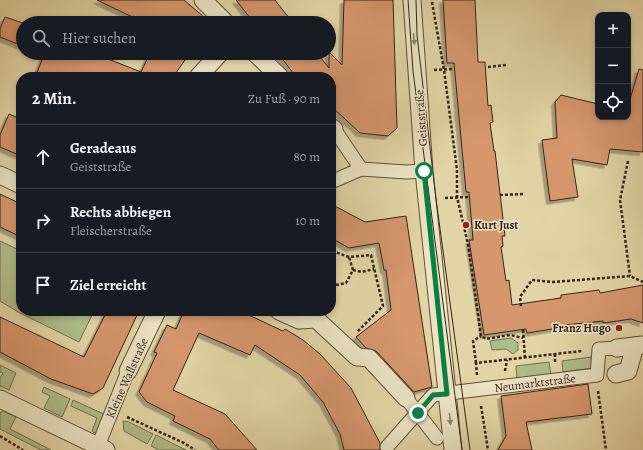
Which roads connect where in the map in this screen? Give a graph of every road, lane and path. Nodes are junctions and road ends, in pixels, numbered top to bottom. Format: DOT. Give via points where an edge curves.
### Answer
graph roads {
  1 [pos="203,0"];
  2 [pos="412,0"];
  3 [pos="432,0"];
  4 [pos="219,16"];
  5 [pos="214,60"];
  6 [pos="262,60"];
  7 [pos="506,65"];
  8 [pos="488,67"];
  9 [pos="203,72"];
  10 [pos="275,72"];
  11 [pos="336,134"];
  12 [pos="628,161"];
  13 [pos="361,170"];
  14 [pos="424,171"];
  15 [pos="0,176"];
  16 [pos="336,180"];
  17 [pos="16,183"];
  18 [pos="524,194"];
  19 [pos="500,195"];
  20 [pos="457,197"];
  21 [pos="469,197"];
  22 [pos="427,200"];
  23 [pos="336,252"];
  24 [pos="348,257"];
  25 [pos="374,269"];
  26 [pos="353,270"];
  27 [pos="630,276"];
  28 [pos="643,282"];
  29 [pos="336,285"];
  30 [pos="521,306"];
  31 [pos="155,316"];
  32 [pos="290,316"];
  33 [pos="522,330"];
  34 [pos="481,336"];
  35 [pos="523,338"];
  36 [pos="344,345"];
  37 [pos="639,346"];
  38 [pos="617,348"];
  39 [pos="599,350"];
  40 [pos="555,354"];
  41 [pos="525,358"];
  42 [pos="507,360"];
  43 [pos="486,362"];
  44 [pos="555,362"];
  45 [pos="476,363"];
  46 [pos="128,371"];
  47 [pos="504,374"];
  48 [pos="616,374"];
  49 [pos="596,376"];
  50 [pos="447,394"];
  51 [pos="406,398"];
  52 [pos="0,399"];
  53 [pos="112,410"];
  54 [pos="418,413"];
  55 [pos="0,436"];
  56 [pos="437,438"];
  57 [pos="387,447"];
  58 [pos="102,448"];
  59 [pos="23,450"];
  60 [pos="195,450"];
  61 [pos="453,450"];
  62 [pos="606,450"];
  1 -- 4 [label="street"];
  2 -- 14 [label="street, Geiststraße, one-way"];
  3 -- 20 [label="path" via="457,170"];
  5 -- 9 [label="street"];
  6 -- 10 [label="street"];
  7 -- 8 [label="path"];
  11 -- 13 [label="street"];
  12 -- 27 [label="path" via="620,200"];
  13 -- 14 [label="street"];
  13 -- 16 [label="street"];
  14 -- 22 [label="street, Geiststraße"];
  15 -- 17 [label="street"];
  18 -- 19 [label="path"];
  20 -- 21 [label="path"];
  20 -- 22 [label="path"];
  20 -- 34 [label="path" via="468,244"];
  22 -- 50 [label="street, Geiststraße"];
  23 -- 24 [label="path"];
  24 -- 25 [label="path" via="371,255"];
  24 -- 26 [label="path"];
  25 -- 26 [label="path" via="362,272"];
  25 -- 36 [label="path" via="383,306"];
  26 -- 29 [label="path" via="346,283"];
  27 -- 28 [label="path"];
  27 -- 30 [label="path" via="553,282 532,280 520,297"];
  31 -- 46 [label="street, Kleine Wallstraße"];
  32 -- 36 [label="street" via="299,320 316,319"];
  33 -- 35 [label="path"];
  34 -- 35 [label="path" via="486,339 510,335"];
  34 -- 45 [label="path" via="473,341"];
  35 -- 41 [label="path"];
  36 -- 51 [label="street" via="357,357 369,358"];
  37 -- 38 [label="street"];
  37 -- 48 [label="street" via="628,371"];
  38 -- 39 [label="street"];
  39 -- 40 [label="path"];
  39 -- 49 [label="street"];
  40 -- 41 [label="path"];
  40 -- 44 [label="path"];
  41 -- 42 [label="path"];
  42 -- 43 [label="path"];
  42 -- 47 [label="path"];
  46 -- 53 [label="street, Kleine Wallstraße"];
  49 -- 50 [label="street, Neumarktstraße"];
  49 -- 62 [label="path"];
  50 -- 54 [label="street, Neumarktstraße" via="433,395"];
  50 -- 61 [label="street, Geiststraße, one-way"];
  51 -- 54 [label="street"];
  52 -- 58 [label="street"];
  53 -- 58 [label="street, Kleine Wallstraße"];
  53 -- 60 [label="path"];
  54 -- 56 [label="street"];
  54 -- 57 [label="street, Neumarktstraße"];
  55 -- 59 [label="path"];
}
